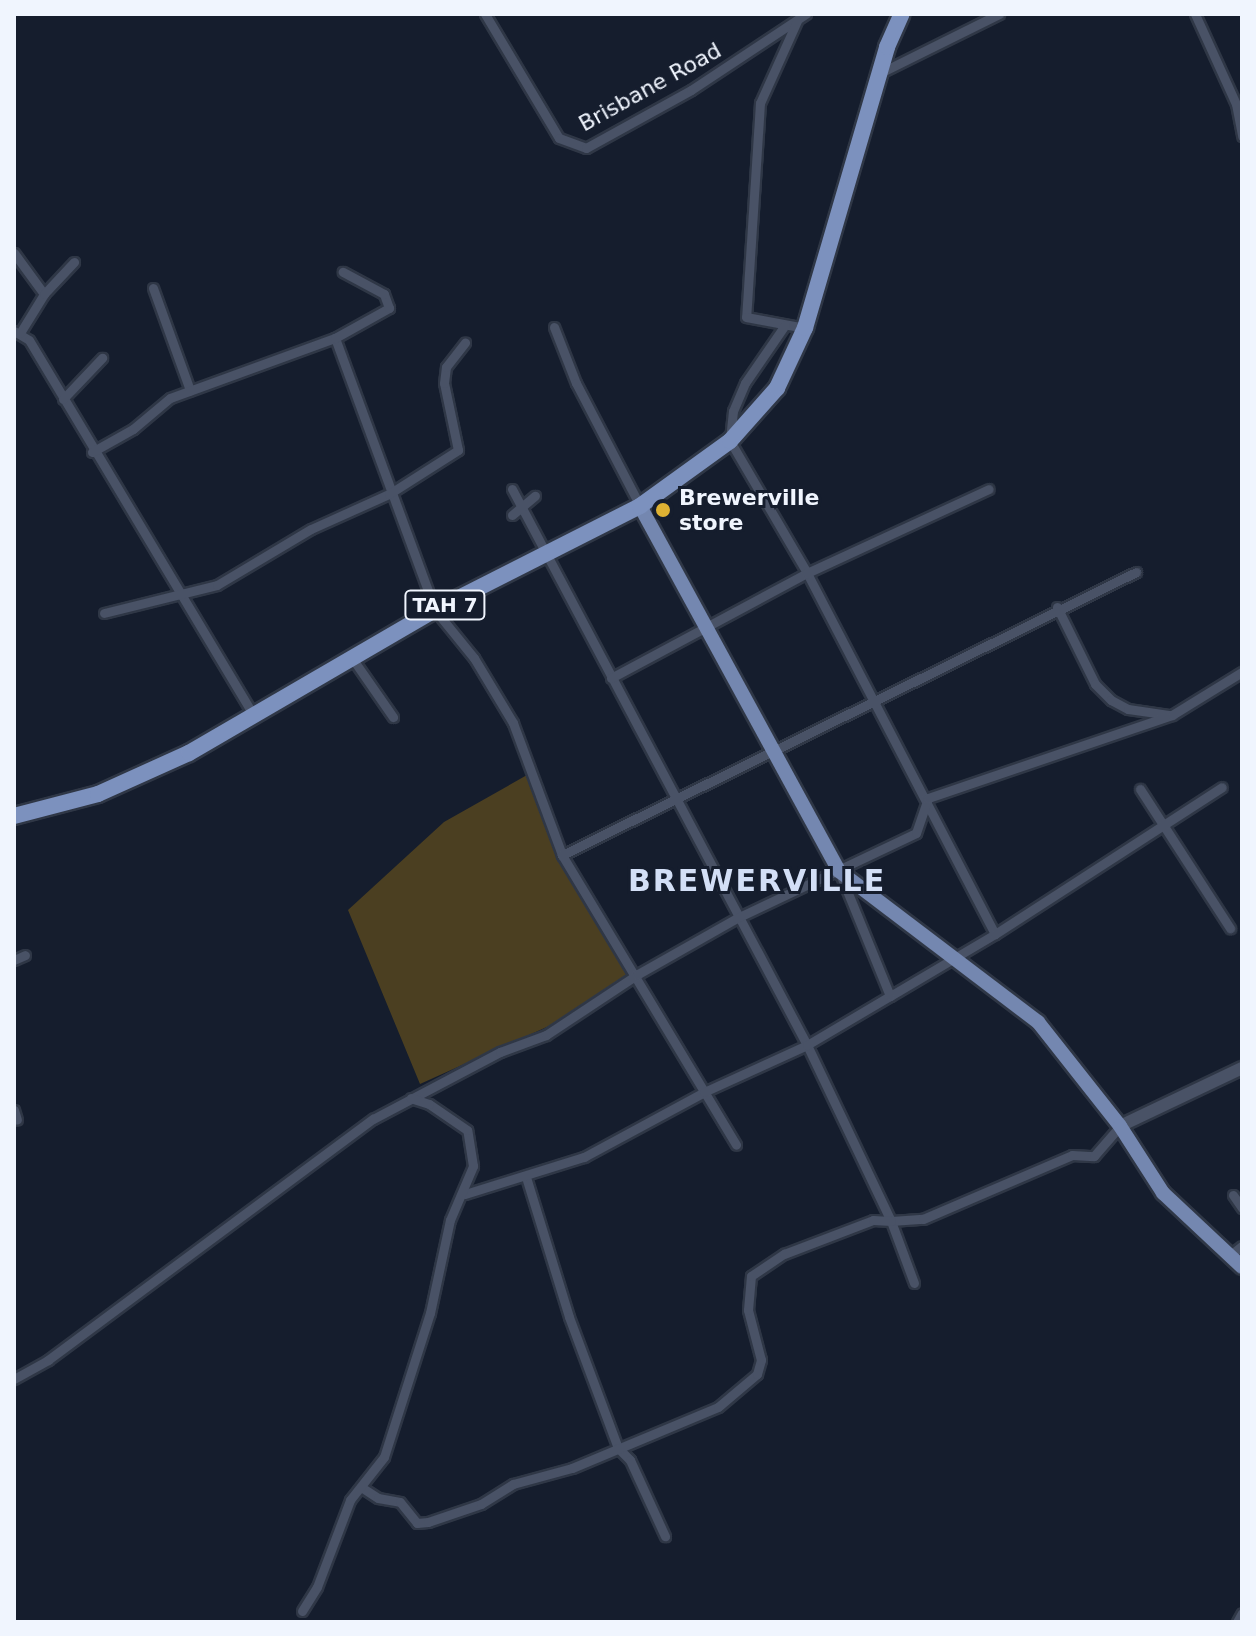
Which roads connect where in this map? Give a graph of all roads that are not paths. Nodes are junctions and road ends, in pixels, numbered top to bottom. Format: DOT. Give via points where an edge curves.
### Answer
graph roads {
  1 [pos="485,14"];
  2 [pos="902,14"];
  3 [pos="999,14"];
  4 [pos="1195,14"];
  5 [pos="801,17"];
  6 [pos="880,73"];
  7 [pos="1242,136"];
  8 [pos="14,253"];
  9 [pos="74,262"];
  10 [pos="343,272"];
  11 [pos="153,288"];
  12 [pos="44,294"];
  13 [pos="785,325"];
  14 [pos="554,327"];
  15 [pos="805,328"];
  16 [pos="17,332"];
  17 [pos="335,338"];
  18 [pos="465,343"];
  19 [pos="102,358"];
  20 [pos="190,390"];
  21 [pos="63,399"];
  22 [pos="730,441"];
  23 [pos="92,452"];
  24 [pos="512,489"];
  25 [pos="989,489"];
  26 [pos="389,494"];
  27 [pos="535,496"];
  28 [pos="521,505"];
  29 [pos="640,506"];
  30 [pos="512,515"];
  31 [pos="543,553"];
  32 [pos="1136,572"];
  33 [pos="807,573"];
  34 [pos="184,595"];
  35 [pos="1057,607"];
  36 [pos="435,610"];
  37 [pos="104,613"];
  38 [pos="705,626"];
  39 [pos="352,658"];
  40 [pos="1242,672"];
  41 [pos="611,678"];
  42 [pos="872,702"];
  43 [pos="253,715"];
  44 [pos="1172,715"];
  45 [pos="393,717"];
  46 [pos="774,750"];
  47 [pos="1222,787"];
  48 [pos="1140,789"];
  49 [pos="677,798"];
  50 [pos="925,808"];
  51 [pos="14,816"];
  52 [pos="1162,826"];
  53 [pos="562,855"];
  54 [pos="839,871"];
  55 [pos="737,918"];
  56 [pos="1230,928"];
  57 [pos="995,934"];
  58 [pos="25,955"];
  59 [pos="958,957"];
  60 [pos="14,960"];
  61 [pos="638,974"];
  62 [pos="890,996"];
  63 [pos="807,1045"];
  64 [pos="1242,1068"];
  65 [pos="704,1092"];
  66 [pos="411,1098"];
  67 [pos="1120,1126"];
  68 [pos="736,1145"];
  69 [pos="526,1177"];
  70 [pos="465,1194"];
  71 [pos="1233,1195"];
  72 [pos="1242,1208"];
  73 [pos="891,1221"];
  74 [pos="1242,1246"];
  75 [pos="1229,1256"];
  76 [pos="1242,1267"];
  77 [pos="914,1283"];
  78 [pos="14,1379"];
  79 [pos="618,1448"];
  80 [pos="361,1487"];
  81 [pos="665,1536"];
  82 [pos="302,1611"];
  83 [pos="1242,1613"];
  84 [pos="1237,1622"];
  1 -- 5 [label="street, Brisbane Road" via="559,138 586,148 691,90"];
  2 -- 6 [label="highway, TAH 7"];
  3 -- 6 [label="street"];
  4 -- 7 [label="street" via="1236,104"];
  5 -- 13 [label="street" via="760,103 748,228 746,317"];
  6 -- 15 [label="highway, TAH 7"];
  8 -- 12 [label="street"];
  9 -- 12 [label="street"];
  10 -- 17 [label="street" via="384,294 389,308"];
  11 -- 20 [label="street"];
  12 -- 16 [label="street"];
  13 -- 15 [label="street"];
  13 -- 22 [label="street" via="745,383 733,411"];
  14 -- 29 [label="street" via="582,395"];
  15 -- 22 [label="highway, TAH 7" via="777,388"];
  16 -- 21 [label="street"];
  17 -- 20 [label="street"];
  17 -- 26 [label="street"];
  18 -- 26 [label="street" via="446,367 444,383 458,450"];
  19 -- 21 [label="street"];
  20 -- 23 [label="street"];
  21 -- 23 [label="street"];
  22 -- 29 [label="highway, TAH 7"];
  22 -- 33 [label="street"];
  23 -- 34 [label="street"];
  24 -- 28 [label="street"];
  25 -- 33 [label="street"];
  26 -- 34 [label="street" via="311,529 217,585"];
  26 -- 36 [label="street" via="413,543"];
  27 -- 28 [label="street"];
  28 -- 30 [label="street"];
  28 -- 31 [label="street"];
  29 -- 31 [label="highway, TAH 7"];
  29 -- 38 [label="main road"];
  31 -- 36 [label="highway, TAH 7"];
  31 -- 41 [label="street"];
  32 -- 35 [label="street"];
  33 -- 38 [label="street"];
  33 -- 42 [label="street"];
  34 -- 37 [label="street"];
  34 -- 43 [label="street"];
  35 -- 42 [label="street"];
  35 -- 44 [label="street" via="1095,684 1111,700 1128,709"];
  36 -- 39 [label="highway, TAH 7"];
  36 -- 53 [label="street" via="474,658 513,723"];
  38 -- 41 [label="street"];
  38 -- 46 [label="main road"];
  39 -- 43 [label="highway, TAH 7"];
  39 -- 45 [label="street"];
  40 -- 44 [label="street"];
  41 -- 49 [label="street"];
  42 -- 46 [label="street"];
  42 -- 50 [label="street"];
  43 -- 51 [label="highway, TAH 7" via="140,778"];
  44 -- 50 [label="street" via="940,792 928,798"];
  46 -- 49 [label="street"];
  46 -- 54 [label="main road"];
  47 -- 52 [label="street"];
  48 -- 52 [label="street"];
  49 -- 53 [label="street"];
  49 -- 55 [label="street"];
  50 -- 54 [label="street" via="916,833"];
  50 -- 57 [label="street"];
  52 -- 56 [label="street"];
  52 -- 57 [label="street"];
  53 -- 61 [label="street"];
  54 -- 55 [label="street"];
  54 -- 59 [label="main road" via="879,905"];
  54 -- 62 [label="street"];
  55 -- 61 [label="street"];
  55 -- 63 [label="street"];
  57 -- 59 [label="street"];
  58 -- 60 [label="street"];
  59 -- 62 [label="street"];
  59 -- 67 [label="main road" via="1038,1022"];
  61 -- 65 [label="street"];
  61 -- 66 [label="street" via="546,1035 500,1052"];
  62 -- 63 [label="street"];
  63 -- 65 [label="street"];
  63 -- 73 [label="street"];
  64 -- 67 [label="street"];
  65 -- 68 [label="street"];
  65 -- 69 [label="street" via="584,1157"];
  66 -- 70 [label="street" via="467,1130 473,1166"];
  66 -- 78 [label="street" via="373,1119 48,1360"];
  67 -- 73 [label="street" via="1094,1156 1072,1155 923,1219"];
  67 -- 75 [label="main road" via="1163,1193"];
  69 -- 70 [label="street"];
  69 -- 79 [label="street" via="569,1317"];
  70 -- 80 [label="street" via="450,1220 430,1313 384,1457"];
  71 -- 72 [label="street"];
  73 -- 77 [label="street"];
  73 -- 79 [label="street" via="873,1220 768,1261 751,1276 746,1289 761,1360 757,1374 718,1407"];
  74 -- 75 [label="street"];
  75 -- 76 [label="main road"];
  79 -- 80 [label="street" via="513,1484 481,1504 428,1522 417,1523 400,1502 378,1498"];
  79 -- 81 [label="street" via="630,1460"];
  80 -- 82 [label="street" via="346,1507 317,1587"];
  83 -- 84 [label="street"];
}
